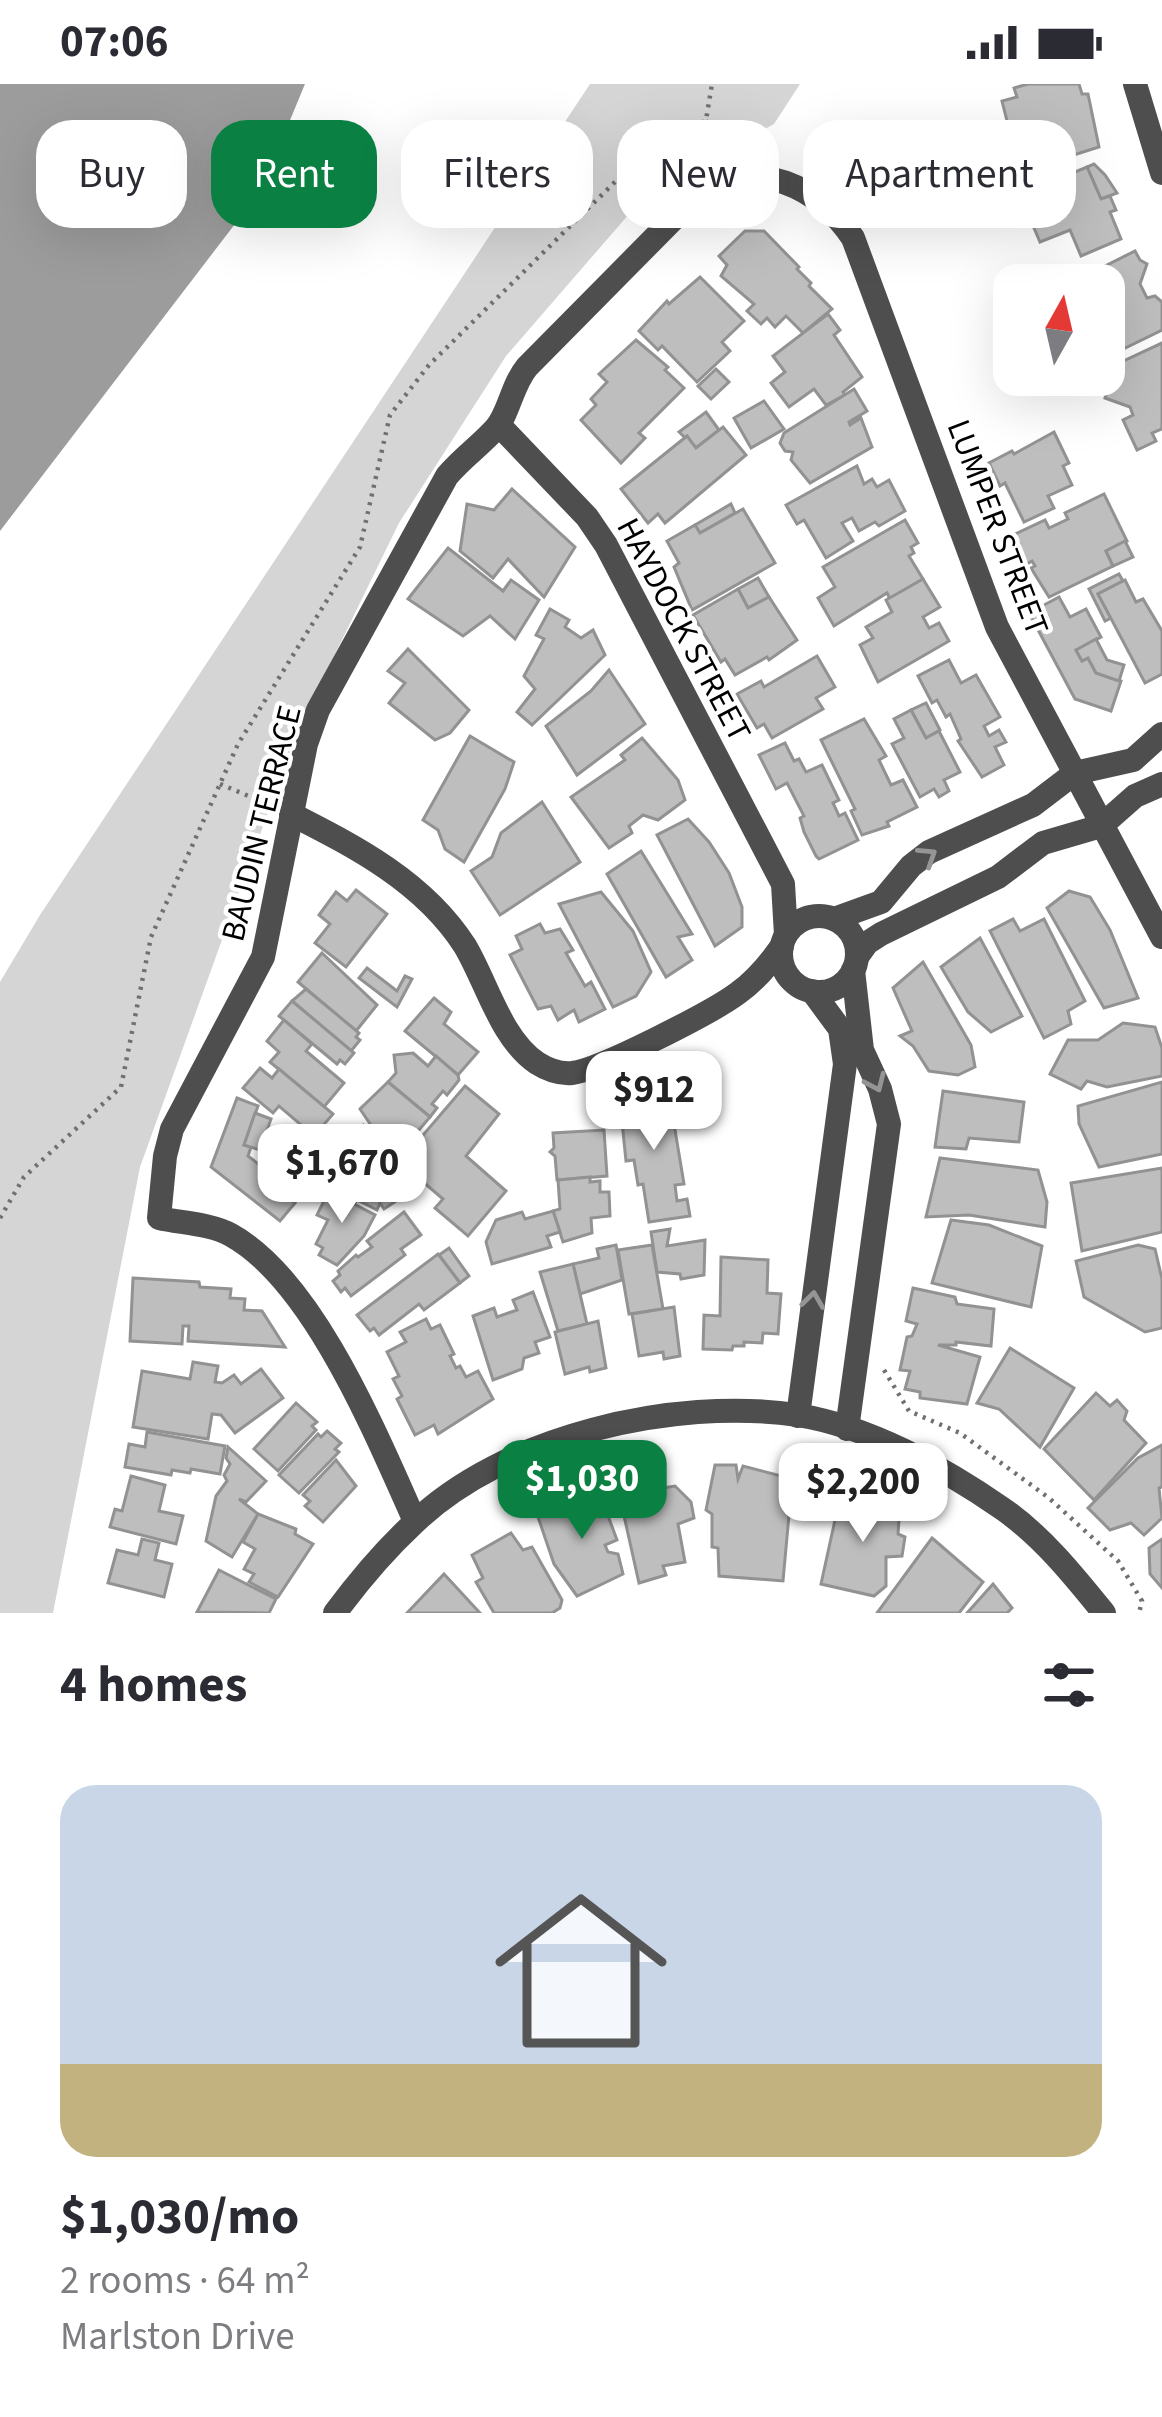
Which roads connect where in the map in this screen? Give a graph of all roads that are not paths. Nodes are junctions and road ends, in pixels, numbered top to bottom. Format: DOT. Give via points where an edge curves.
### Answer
graph roads {
  1 [pos="1135,84"];
  2 [pos="1162,173"];
  3 [pos="803,189"];
  4 [pos="846,228"];
  5 [pos="499,425"];
  6 [pos="1162,734"];
  7 [pos="1076,772"];
  8 [pos="1162,784"];
  9 [pos="291,814"];
  10 [pos="1102,826"];
  11 [pos="783,884"];
  12 [pos="830,918"];
  13 [pos="1162,937"];
  14 [pos="784,941"];
  15 [pos="855,963"];
  16 [pos="808,990"];
  17 [pos="731,998"];
  18 [pos="798,1415"];
  19 [pos="847,1429"];
  20 [pos="415,1521"];
  21 [pos="335,1613"];
  22 [pos="1104,1613"];
  1 -- 2 [label="street"];
  3 -- 5 [label="street, BAUDIN TERRACE" via="741,176 691,199 527,367"];
  4 -- 7 [label="street, LUMPER STREET" via="987,602"];
  5 -- 9 [label="street, BAUDIN TERRACE" via="446,476 318,710"];
  5 -- 11 [label="street, HAYDOCK STREET" via="606,545"];
  6 -- 7 [label="street" via="1132,760"];
  7 -- 10 [label="street, LUMPER STREET"];
  12 -- 7 [label="street, one-way" via="870,909 919,859 1033,805"];
  8 -- 10 [label="street" via="1141,791"];
  9 -- 17 [label="street" via="364,852 430,904 464,945 520,1047 547,1068 564,1074 598,1067"];
  9 -- 20 [label="street, BAUDIN TERRACE" via="263,957 172,1129 159,1218 229,1232 262,1258 311,1316"];
  10 -- 13 [label="street, LUMPER STREET"];
  10 -- 15 [label="street" via="1043,843 998,877 875,937"];
  11 -- 12 [label="street, HAYDOCK STREET"];
  11 -- 14 [label="street, HAYDOCK STREET"];
  12 -- 14 [label="street" via="803,920"];
  12 -- 15 [label="street" via="851,934"];
  14 -- 16 [label="street" via="787,974"];
  14 -- 17 [label="street"];
  15 -- 16 [label="street" via="836,988"];
  15 -- 19 [label="street, one-way" via="862,1050 890,1124"];
  16 -- 17 [label="street"];
  18 -- 16 [label="street, one-way" via="845,1064 840,1029"];
  18 -- 19 [label="street"];
  18 -- 20 [label="street" via="647,1417 560,1438 474,1480"];
  19 -- 22 [label="street" via="1006,1510"];
  20 -- 21 [label="street"];
}
